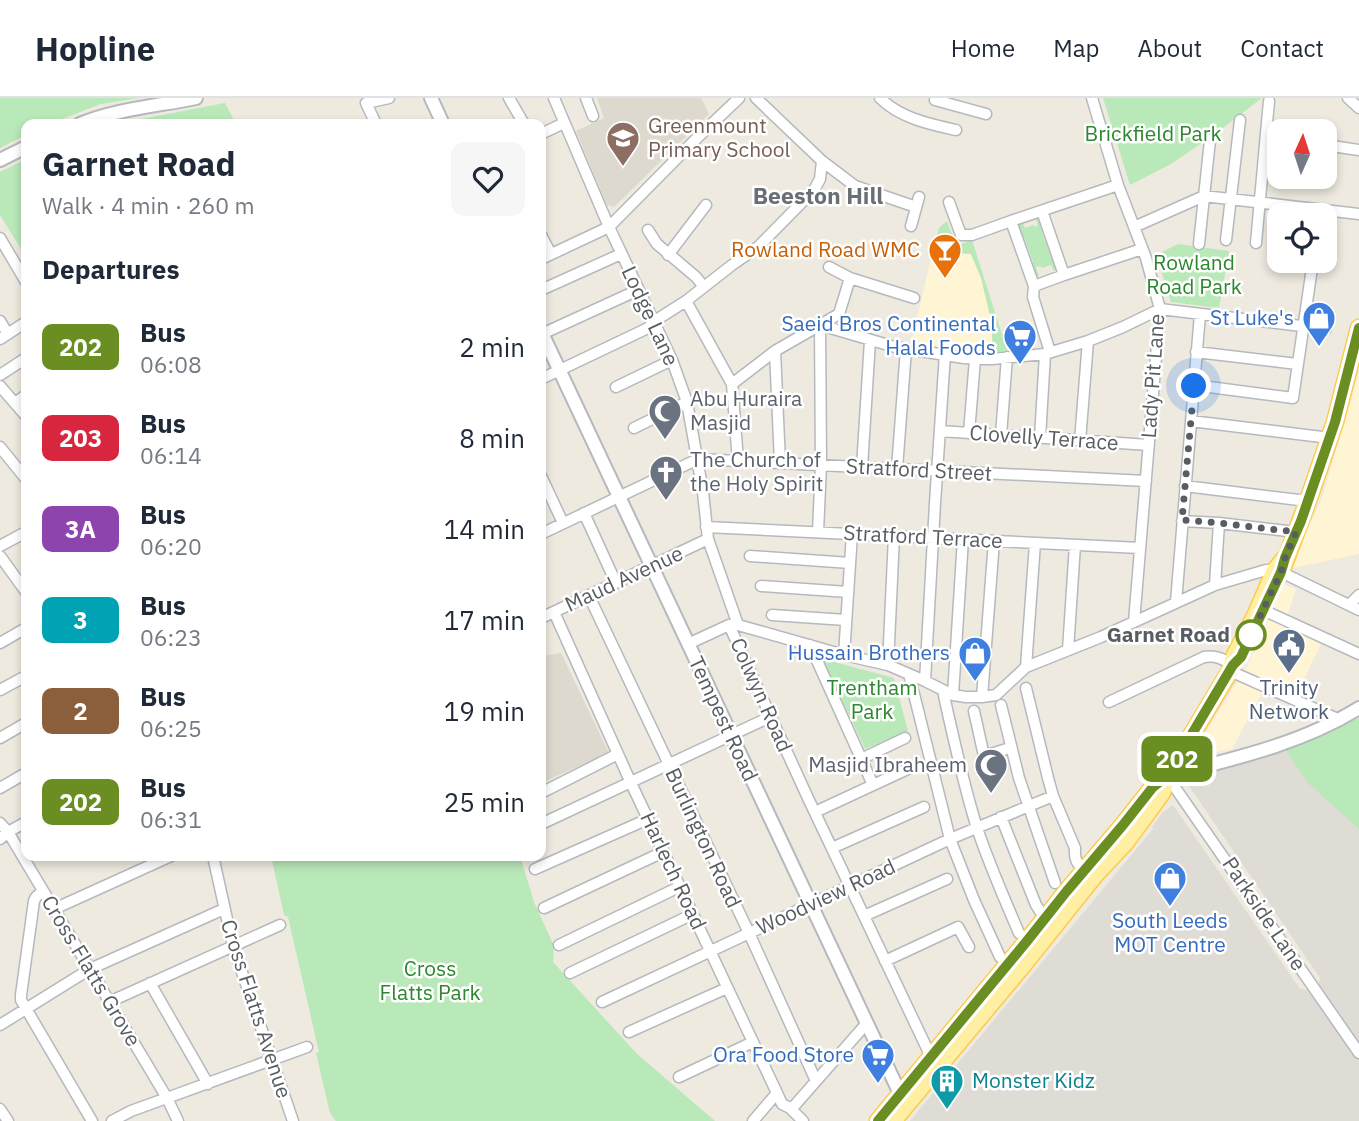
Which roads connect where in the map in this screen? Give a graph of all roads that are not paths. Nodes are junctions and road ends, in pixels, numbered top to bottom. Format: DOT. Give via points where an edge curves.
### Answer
graph roads {
  1 [pos="196,98"];
  2 [pos="389,98"];
  3 [pos="431,98"];
  4 [pos="509,98"];
  5 [pos="554,98"];
  6 [pos="586,98"];
  7 [pos="739,98"];
  8 [pos="756,98"];
  9 [pos="880,98"];
  10 [pos="1092,98"];
  11 [pos="1348,98"];
  12 [pos="1269,101"];
  13 [pos="934,102"];
  14 [pos="1359,108"];
  15 [pos="986,114"];
  16 [pos="593,116"];
  17 [pos="92,119"];
  18 [pos="374,119"];
  19 [pos="441,119"];
  20 [pos="521,119"];
  21 [pos="1240,120"];
  22 [pos="564,123"];
  23 [pos="956,130"];
  24 [pos="546,132"];
  25 [pos="1266,137"];
  26 [pos="1210,139"];
  27 [pos="1337,147"];
  28 [pos="21,150"];
  29 [pos="1359,150"];
  30 [pos="0,160"];
  31 [pos="822,161"];
  32 [pos="1118,185"];
  33 [pos="1204,196"];
  34 [pos="1230,199"];
  35 [pos="949,202"];
  36 [pos="1260,202"];
  37 [pos="1267,204"];
  38 [pos="706,205"];
  39 [pos="1042,211"];
  40 [pos="1337,213"];
  41 [pos="1358,214"];
  42 [pos="1011,221"];
  43 [pos="911,226"];
  44 [pos="609,227"];
  45 [pos="1134,227"];
  46 [pos="649,230"];
  47 [pos="0,238"];
  48 [pos="1226,240"];
  49 [pos="1256,243"];
  50 [pos="1199,244"];
  51 [pos="1142,249"];
  52 [pos="621,254"];
  53 [pos="668,254"];
  54 [pos="546,257"];
  55 [pos="829,267"];
  56 [pos="1311,273"];
  57 [pos="21,274"];
  58 [pos="1064,275"];
  59 [pos="850,278"];
  60 [pos="1034,286"];
  61 [pos="704,287"];
  62 [pos="546,288"];
  63 [pos="638,290"];
  64 [pos="914,298"];
  65 [pos="686,302"];
  66 [pos="1160,309"];
  67 [pos="1200,314"];
  68 [pos="0,321"];
  69 [pos="653,321"];
  70 [pos="21,325"];
  71 [pos="820,325"];
  72 [pos="1303,326"];
  73 [pos="1326,329"];
  74 [pos="546,330"];
  75 [pos="1359,331"];
  76 [pos="4,337"];
  77 [pos="870,341"];
  78 [pos="1088,341"];
  79 [pos="546,343"];
  80 [pos="906,349"];
  81 [pos="775,351"];
  82 [pos="1196,352"];
  83 [pos="1047,353"];
  84 [pos="946,355"];
  85 [pos="1355,356"];
  86 [pos="1007,357"];
  87 [pos="975,359"];
  88 [pos="672,360"];
  89 [pos="21,361"];
  90 [pos="1297,365"];
  91 [pos="559,370"];
  92 [pos="0,374"];
  93 [pos="546,376"];
  94 [pos="732,384"];
  95 [pos="0,386"];
  96 [pos="1194,386"];
  97 [pos="616,387"];
  98 [pos="21,399"];
  99 [pos="687,402"];
  100 [pos="15,403"];
  101 [pos="21,410"];
  102 [pos="1191,421"];
  103 [pos="634,428"];
  104 [pos="940,431"];
  105 [pos="969,433"];
  106 [pos="1001,435"];
  107 [pos="1040,438"];
  108 [pos="1330,438"];
  109 [pos="1080,441"];
  110 [pos="1149,445"];
  111 [pos="0,447"];
  112 [pos="698,459"];
  113 [pos="738,461"];
  114 [pos="780,463"];
  115 [pos="821,465"];
  116 [pos="862,467"];
  117 [pos="897,469"];
  118 [pos="937,471"];
  119 [pos="21,473"];
  120 [pos="1146,481"];
  121 [pos="1185,486"];
  122 [pos="546,487"];
  123 [pos="619,497"];
  124 [pos="1303,499"];
  125 [pos="584,513"];
  126 [pos="1182,520"];
  127 [pos="563,523"];
  128 [pos="1219,523"];
  129 [pos="706,527"];
  130 [pos="546,532"];
  131 [pos="818,532"];
  132 [pos="1296,532"];
  133 [pos="21,534"];
  134 [pos="852,534"];
  135 [pos="894,536"];
  136 [pos="933,538"];
  137 [pos="708,539"];
  138 [pos="963,539"];
  139 [pos="994,541"];
  140 [pos="1035,543"];
  141 [pos="1076,545"];
  142 [pos="0,546"];
  143 [pos="1140,548"];
  144 [pos="0,556"];
  145 [pos="750,556"];
  146 [pos="850,563"];
  147 [pos="651,566"];
  148 [pos="1280,567"];
  149 [pos="618,582"];
  150 [pos="21,585"];
  151 [pos="1215,585"];
  152 [pos="761,586"];
  153 [pos="848,592"];
  154 [pos="1359,595"];
  155 [pos="589,596"];
  156 [pos="1175,603"];
  157 [pos="1349,605"];
  158 [pos="1264,610"];
  159 [pos="1359,610"];
  160 [pos="554,612"];
  161 [pos="772,615"];
  162 [pos="546,616"];
  163 [pos="846,620"];
  164 [pos="1134,622"];
  165 [pos="733,625"];
  166 [pos="21,631"];
  167 [pos="0,643"];
  168 [pos="688,644"];
  169 [pos="810,645"];
  170 [pos="1068,650"];
  171 [pos="1359,654"];
  172 [pos="844,655"];
  173 [pos="888,666"];
  174 [pos="1027,667"];
  175 [pos="1231,668"];
  176 [pos="909,674"];
  177 [pos="21,679"];
  178 [pos="925,681"];
  179 [pos="1026,688"];
  180 [pos="0,690"];
  181 [pos="948,693"];
  182 [pos="982,697"];
  183 [pos="1110,702"];
  184 [pos="1001,705"];
  185 [pos="1359,708"];
  186 [pos="974,711"];
  187 [pos="770,717"];
  188 [pos="1340,720"];
  189 [pos="21,726"];
  190 [pos="731,736"];
  191 [pos="0,738"];
  192 [pos="905,738"];
  193 [pos="1010,748"];
  194 [pos="618,754"];
  195 [pos="861,759"];
  196 [pos="668,765"];
  197 [pos="912,767"];
  198 [pos="21,776"];
  199 [pos="1167,776"];
  200 [pos="1019,778"];
  201 [pos="1006,781"];
  202 [pos="631,783"];
  203 [pos="873,785"];
  204 [pos="0,788"];
  205 [pos="546,790"];
  206 [pos="1053,796"];
  207 [pos="1028,806"];
  208 [pos="924,807"];
  209 [pos="815,812"];
  210 [pos="1001,817"];
  211 [pos="648,819"];
  212 [pos="546,822"];
  213 [pos="21,824"];
  214 [pos="977,828"];
  215 [pos="3,831"];
  216 [pos="950,839"];
  217 [pos="832,848"];
  218 [pos="663,852"];
  219 [pos="21,858"];
  220 [pos="23,861"];
  221 [pos="160,861"];
  222 [pos="214,861"];
  223 [pos="1085,868"];
  224 [pos="535,869"];
  225 [pos="947,879"];
  226 [pos="1055,883"];
  227 [pos="679,887"];
  228 [pos="849,887"];
  229 [pos="43,891"];
  230 [pos="811,905"];
  231 [pos="544,908"];
  232 [pos="54,909"];
  233 [pos="224,909"];
  234 [pos="693,914"];
  235 [pos="864,916"];
  236 [pos="1049,923"];
  237 [pos="280,925"];
  238 [pos="748,933"];
  239 [pos="1019,933"];
  240 [pos="558,945"];
  241 [pos="233,946"];
  242 [pos="969,947"];
  243 [pos="710,951"];
  244 [pos="1000,957"];
  245 [pos="885,961"];
  246 [pos="90,969"];
  247 [pos="570,973"];
  248 [pos="150,983"];
  249 [pos="727,988"];
  250 [pos="109,1002"];
  251 [pos="601,1002"];
  252 [pos="26,1009"];
  253 [pos="867,1024"];
  254 [pos="0,1025"];
  255 [pos="629,1031"];
  256 [pos="753,1042"];
  257 [pos="307,1047"];
  258 [pos="1359,1053"];
  259 [pos="272,1061"];
  260 [pos="934,1063"];
  261 [pos="679,1077"];
  262 [pos="816,1081"];
  263 [pos="208,1084"];
  264 [pos="777,1093"];
  265 [pos="167,1098"];
  266 [pos="903,1100"];
  267 [pos="790,1108"];
  268 [pos="0,1109"];
  269 [pos="8,1121"];
  270 [pos="92,1121"];
  271 [pos="112,1121"];
  272 [pos="178,1121"];
  273 [pos="293,1121"];
  274 [pos="753,1121"];
  275 [pos="803,1121"];
  276 [pos="878,1121"];
  277 [pos="893,1121"];
  1 -- 17 [label="street"];
  2 -- 18 [label="street" via="366,103"];
  3 -- 19 [label="street"];
  4 -- 20 [label="street"];
  5 -- 22 [label="street, Lodge Lane"];
  6 -- 16 [label="street"];
  7 -- 44 [label="street"];
  8 -- 31 [label="street"];
  9 -- 23 [label="street" via="904,116"];
  10 -- 32 [label="street, Lady Pit Lane"];
  11 -- 14 [label="street"];
  12 -- 25 [label="street"];
  13 -- 15 [label="street"];
  21 -- 34 [label="street"];
  22 -- 24 [label="street"];
  22 -- 44 [label="street, Lodge Lane"];
  25 -- 36 [label="street"];
  26 -- 33 [label="street"];
  27 -- 29 [label="street"];
  28 -- 30 [label="street"];
  31 -- 43 [label="street" via="855,186 918,202"];
  31 -- 61 [label="street" via="820,179 803,202 758,247"];
  32 -- 39 [label="street"];
  32 -- 45 [label="street, Lady Pit Lane"];
  33 -- 34 [label="street"];
  33 -- 45 [label="street"];
  33 -- 50 [label="street"];
  34 -- 36 [label="street"];
  34 -- 48 [label="street"];
  35 -- 42 [label="street" via="961,235"];
  36 -- 37 [label="street"];
  36 -- 49 [label="street"];
  38 -- 53 [label="street"];
  39 -- 42 [label="street"];
  39 -- 58 [label="street"];
  40 -- 41 [label="street"];
  42 -- 60 [label="street"];
  44 -- 52 [label="street, Lodge Lane"];
  44 -- 54 [label="street"];
  45 -- 51 [label="street, Lady Pit Lane"];
  46 -- 53 [label="street"];
  47 -- 57 [label="street"];
  51 -- 58 [label="street"];
  51 -- 66 [label="street, Lady Pit Lane"];
  52 -- 62 [label="street"];
  52 -- 63 [label="street, Lodge Lane"];
  53 -- 61 [label="street"];
  55 -- 59 [label="street"];
  56 -- 72 [label="street"];
  58 -- 60 [label="street"];
  59 -- 64 [label="street"];
  59 -- 71 [label="street" via="839,314"];
  60 -- 83 [label="street"];
  61 -- 65 [label="street"];
  63 -- 69 [label="street, Lodge Lane"];
  63 -- 74 [label="street"];
  65 -- 69 [label="street"];
  65 -- 94 [label="street"];
  66 -- 67 [label="street"];
  66 -- 78 [label="street"];
  66 -- 110 [label="street, Lady Pit Lane"];
  67 -- 72 [label="street"];
  67 -- 82 [label="street"];
  68 -- 76 [label="street"];
  69 -- 88 [label="street, Lodge Lane"];
  69 -- 91 [label="street" via="648,328"];
  70 -- 76 [label="street"];
  71 -- 77 [label="street"];
  71 -- 81 [label="street"];
  71 -- 115 [label="street"];
  72 -- 73 [label="street"];
  72 -- 90 [label="street"];
  75 -- 85 [label="main road"];
  77 -- 80 [label="street"];
  77 -- 116 [label="street"];
  78 -- 83 [label="street"];
  78 -- 109 [label="street"];
  79 -- 91 [label="street, Tempest Road"];
  80 -- 84 [label="street"];
  80 -- 117 [label="street"];
  81 -- 94 [label="street"];
  81 -- 114 [label="street"];
  82 -- 90 [label="street"];
  82 -- 96 [label="street"];
  83 -- 86 [label="street"];
  83 -- 107 [label="street"];
  84 -- 87 [label="street"];
  84 -- 104 [label="street"];
  85 -- 108 [label="main road"];
  86 -- 87 [label="street"];
  86 -- 106 [label="street"];
  87 -- 105 [label="street"];
  88 -- 97 [label="street"];
  88 -- 99 [label="street, Lodge Lane"];
  89 -- 92 [label="street"];
  90 -- 96 [label="street" via="1293,398"];
  91 -- 93 [label="street"];
  91 -- 123 [label="street, Tempest Road"];
  94 -- 113 [label="street"];
  95 -- 100 [label="street"];
  96 -- 102 [label="street"];
  98 -- 100 [label="street"];
  99 -- 103 [label="street"];
  99 -- 112 [label="street, Lodge Lane"];
  100 -- 101 [label="street"];
  102 -- 108 [label="street"];
  102 -- 121 [label="street"];
  104 -- 105 [label="street, Clovelly Terrace"];
  104 -- 118 [label="street"];
  105 -- 106 [label="street, Clovelly Terrace"];
  106 -- 107 [label="street, Clovelly Terrace"];
  107 -- 109 [label="street, Clovelly Terrace"];
  108 -- 124 [label="main road"];
  109 -- 110 [label="street, Clovelly Terrace"];
  110 -- 120 [label="street, Lady Pit Lane"];
  111 -- 119 [label="street"];
  112 -- 113 [label="street, Stratford Street"];
  112 -- 123 [label="street, Stratford Street"];
  112 -- 129 [label="street, Lodge Lane"];
  113 -- 114 [label="street, Stratford Street"];
  114 -- 115 [label="street, Stratford Street"];
  115 -- 116 [label="street, Stratford Street"];
  115 -- 131 [label="street"];
  116 -- 117 [label="street, Stratford Street"];
  117 -- 118 [label="street, Stratford Street"];
  118 -- 120 [label="street, Stratford Street"];
  118 -- 136 [label="street"];
  120 -- 143 [label="street, Lady Pit Lane"];
  121 -- 124 [label="street"];
  121 -- 126 [label="street"];
  122 -- 127 [label="street"];
  123 -- 125 [label="street, Stratford Street"];
  123 -- 147 [label="street, Tempest Road"];
  124 -- 132 [label="main road"];
  125 -- 127 [label="street, Stratford Street"];
  125 -- 149 [label="street"];
  126 -- 128 [label="street"];
  126 -- 156 [label="street"];
  127 -- 130 [label="street, Stratford Street"];
  128 -- 132 [label="street"];
  128 -- 151 [label="street"];
  129 -- 131 [label="street, Stratford Terrace"];
  129 -- 137 [label="street, Lodge Lane"];
  131 -- 134 [label="street, Stratford Terrace"];
  132 -- 148 [label="main road"];
  133 -- 142 [label="street"];
  134 -- 135 [label="street, Stratford Terrace"];
  134 -- 146 [label="street"];
  135 -- 136 [label="street, Stratford Terrace"];
  135 -- 173 [label="street"];
  136 -- 138 [label="street, Stratford Terrace"];
  136 -- 178 [label="street"];
  137 -- 147 [label="street, Maud Avenue"];
  137 -- 165 [label="street, Lodge Lane"];
  138 -- 139 [label="street, Stratford Terrace"];
  138 -- 181 [label="street"];
  139 -- 140 [label="street, Stratford Terrace"];
  139 -- 182 [label="street"];
  140 -- 141 [label="street, Stratford Terrace"];
  140 -- 174 [label="street"];
  141 -- 143 [label="street, Stratford Terrace"];
  141 -- 170 [label="street"];
  143 -- 164 [label="street, Lady Pit Lane"];
  144 -- 150 [label="street"];
  145 -- 146 [label="street"];
  146 -- 153 [label="street"];
  147 -- 149 [label="street, Maud Avenue"];
  147 -- 168 [label="street, Tempest Road"];
  148 -- 151 [label="street"];
  148 -- 157 [label="street"];
  148 -- 158 [label="main road"];
  148 -- 175 [label="main road"];
  149 -- 155 [label="street, Maud Avenue"];
  151 -- 156 [label="street"];
  152 -- 153 [label="street"];
  153 -- 163 [label="street"];
  154 -- 157 [label="street"];
  155 -- 160 [label="street, Maud Avenue"];
  155 -- 196 [label="street, Burlington Road"];
  156 -- 164 [label="street"];
  157 -- 159 [label="street"];
  158 -- 171 [label="street"];
  158 -- 175 [label="main road"];
  160 -- 162 [label="street, Maud Avenue"];
  160 -- 194 [label="street, Harlech Road"];
  161 -- 163 [label="street"];
  163 -- 172 [label="street"];
  164 -- 170 [label="street"];
  165 -- 168 [label="street"];
  165 -- 169 [label="street"];
  165 -- 187 [label="street, Colwyn Road"];
  166 -- 167 [label="street"];
  168 -- 190 [label="street, Tempest Road"];
  169 -- 172 [label="street"];
  169 -- 195 [label="street"];
  170 -- 174 [label="street"];
  172 -- 173 [label="street"];
  173 -- 176 [label="street"];
  174 -- 182 [label="street" via="996,695"];
  175 -- 183 [label="street" via="1220,657 1204,657"];
  175 -- 188 [label="street"];
  175 -- 199 [label="main road"];
  176 -- 178 [label="street"];
  176 -- 216 [label="street"];
  177 -- 180 [label="street"];
  178 -- 181 [label="street"];
  179 -- 206 [label="street"];
  181 -- 182 [label="street"];
  181 -- 214 [label="street" via="962,775"];
  184 -- 193 [label="street"];
  185 -- 188 [label="street"];
  186 -- 193 [label="street" via="984,756"];
  187 -- 190 [label="street"];
  187 -- 209 [label="street, Colwyn Road"];
  188 -- 199 [label="street" via="1286,743"];
  189 -- 191 [label="street"];
  190 -- 196 [label="street"];
  190 -- 230 [label="street, Tempest Road"];
  192 -- 195 [label="street"];
  193 -- 200 [label="street"];
  194 -- 202 [label="street, Harlech Road"];
  194 -- 205 [label="street"];
  195 -- 203 [label="street"];
  196 -- 202 [label="street"];
  196 -- 238 [label="street, Burlington Road"];
  197 -- 203 [label="street"];
  198 -- 204 [label="street"];
  199 -- 223 [label="main road" via="1162,793 1126,842"];
  199 -- 258 [label="street, Parkside Lane"];
  200 -- 201 [label="street"];
  200 -- 207 [label="street"];
  202 -- 211 [label="street, Harlech Road"];
  202 -- 212 [label="street"];
  203 -- 209 [label="street"];
  206 -- 207 [label="street, Woodview Road"];
  206 -- 223 [label="street"];
  207 -- 210 [label="street, Woodview Road"];
  207 -- 226 [label="street"];
  208 -- 217 [label="street"];
  209 -- 217 [label="street, Colwyn Road"];
  210 -- 214 [label="street, Woodview Road"];
  210 -- 236 [label="street" via="1036,905"];
  211 -- 218 [label="street, Harlech Road"];
  211 -- 224 [label="street"];
  213 -- 215 [label="street"];
  214 -- 216 [label="street, Woodview Road"];
  214 -- 239 [label="street"];
  215 -- 219 [label="street, Cross Flatts Grove"];
  216 -- 228 [label="street, Woodview Road"];
  216 -- 244 [label="street"];
  217 -- 228 [label="street, Colwyn Road"];
  218 -- 227 [label="street, Harlech Road"];
  218 -- 231 [label="street"];
  220 -- 229 [label="street, Cross Flatts Grove"];
  221 -- 232 [label="street"];
  222 -- 233 [label="street, Cross Flatts Avenue"];
  223 -- 236 [label="main road"];
  225 -- 235 [label="street"];
  227 -- 234 [label="street, Harlech Road"];
  227 -- 240 [label="street"];
  228 -- 230 [label="street, Woodview Road"];
  228 -- 235 [label="street, Colwyn Road"];
  229 -- 232 [label="street, Cross Flatts Grove"];
  229 -- 252 [label="street" via="34,901 21,995"];
  230 -- 238 [label="street, Woodview Road"];
  230 -- 253 [label="street, Tempest Road"];
  232 -- 246 [label="street, Cross Flatts Grove"];
  233 -- 241 [label="street, Cross Flatts Avenue"];
  233 -- 246 [label="street"];
  234 -- 243 [label="street, Harlech Road"];
  234 -- 247 [label="street"];
  235 -- 245 [label="street, Colwyn Road"];
  236 -- 260 [label="main road"];
  237 -- 241 [label="street"];
  238 -- 243 [label="street, Woodview Road"];
  238 -- 262 [label="street, Burlington Road"];
  241 -- 248 [label="street"];
  241 -- 259 [label="street, Cross Flatts Avenue"];
  242 -- 245 [label="street" via="958,927"];
  243 -- 249 [label="street, Harlech Road"];
  243 -- 251 [label="street, Woodview Road"];
  245 -- 260 [label="street, Colwyn Road"];
  246 -- 250 [label="street, Cross Flatts Grove"];
  246 -- 252 [label="street"];
  248 -- 250 [label="street"];
  248 -- 263 [label="street"];
  249 -- 255 [label="street"];
  249 -- 256 [label="street, Harlech Road"];
  250 -- 265 [label="street, Cross Flatts Grove"];
  252 -- 254 [label="street"];
  252 -- 270 [label="street"];
  253 -- 262 [label="street"];
  253 -- 266 [label="street, Tempest Road"];
  256 -- 261 [label="street"];
  256 -- 264 [label="street, Harlech Road"];
  257 -- 259 [label="street"];
  259 -- 263 [label="street"];
  259 -- 273 [label="street, Cross Flatts Avenue"];
  260 -- 266 [label="main road"];
  262 -- 267 [label="street"];
  263 -- 265 [label="street"];
  264 -- 267 [label="street, Harlech Road"];
  264 -- 274 [label="street"];
  265 -- 271 [label="street"];
  265 -- 272 [label="street, Cross Flatts Grove"];
  266 -- 276 [label="main road"];
  266 -- 277 [label="main road"];
  267 -- 275 [label="street, Harlech Road"];
  268 -- 269 [label="street"];
}
